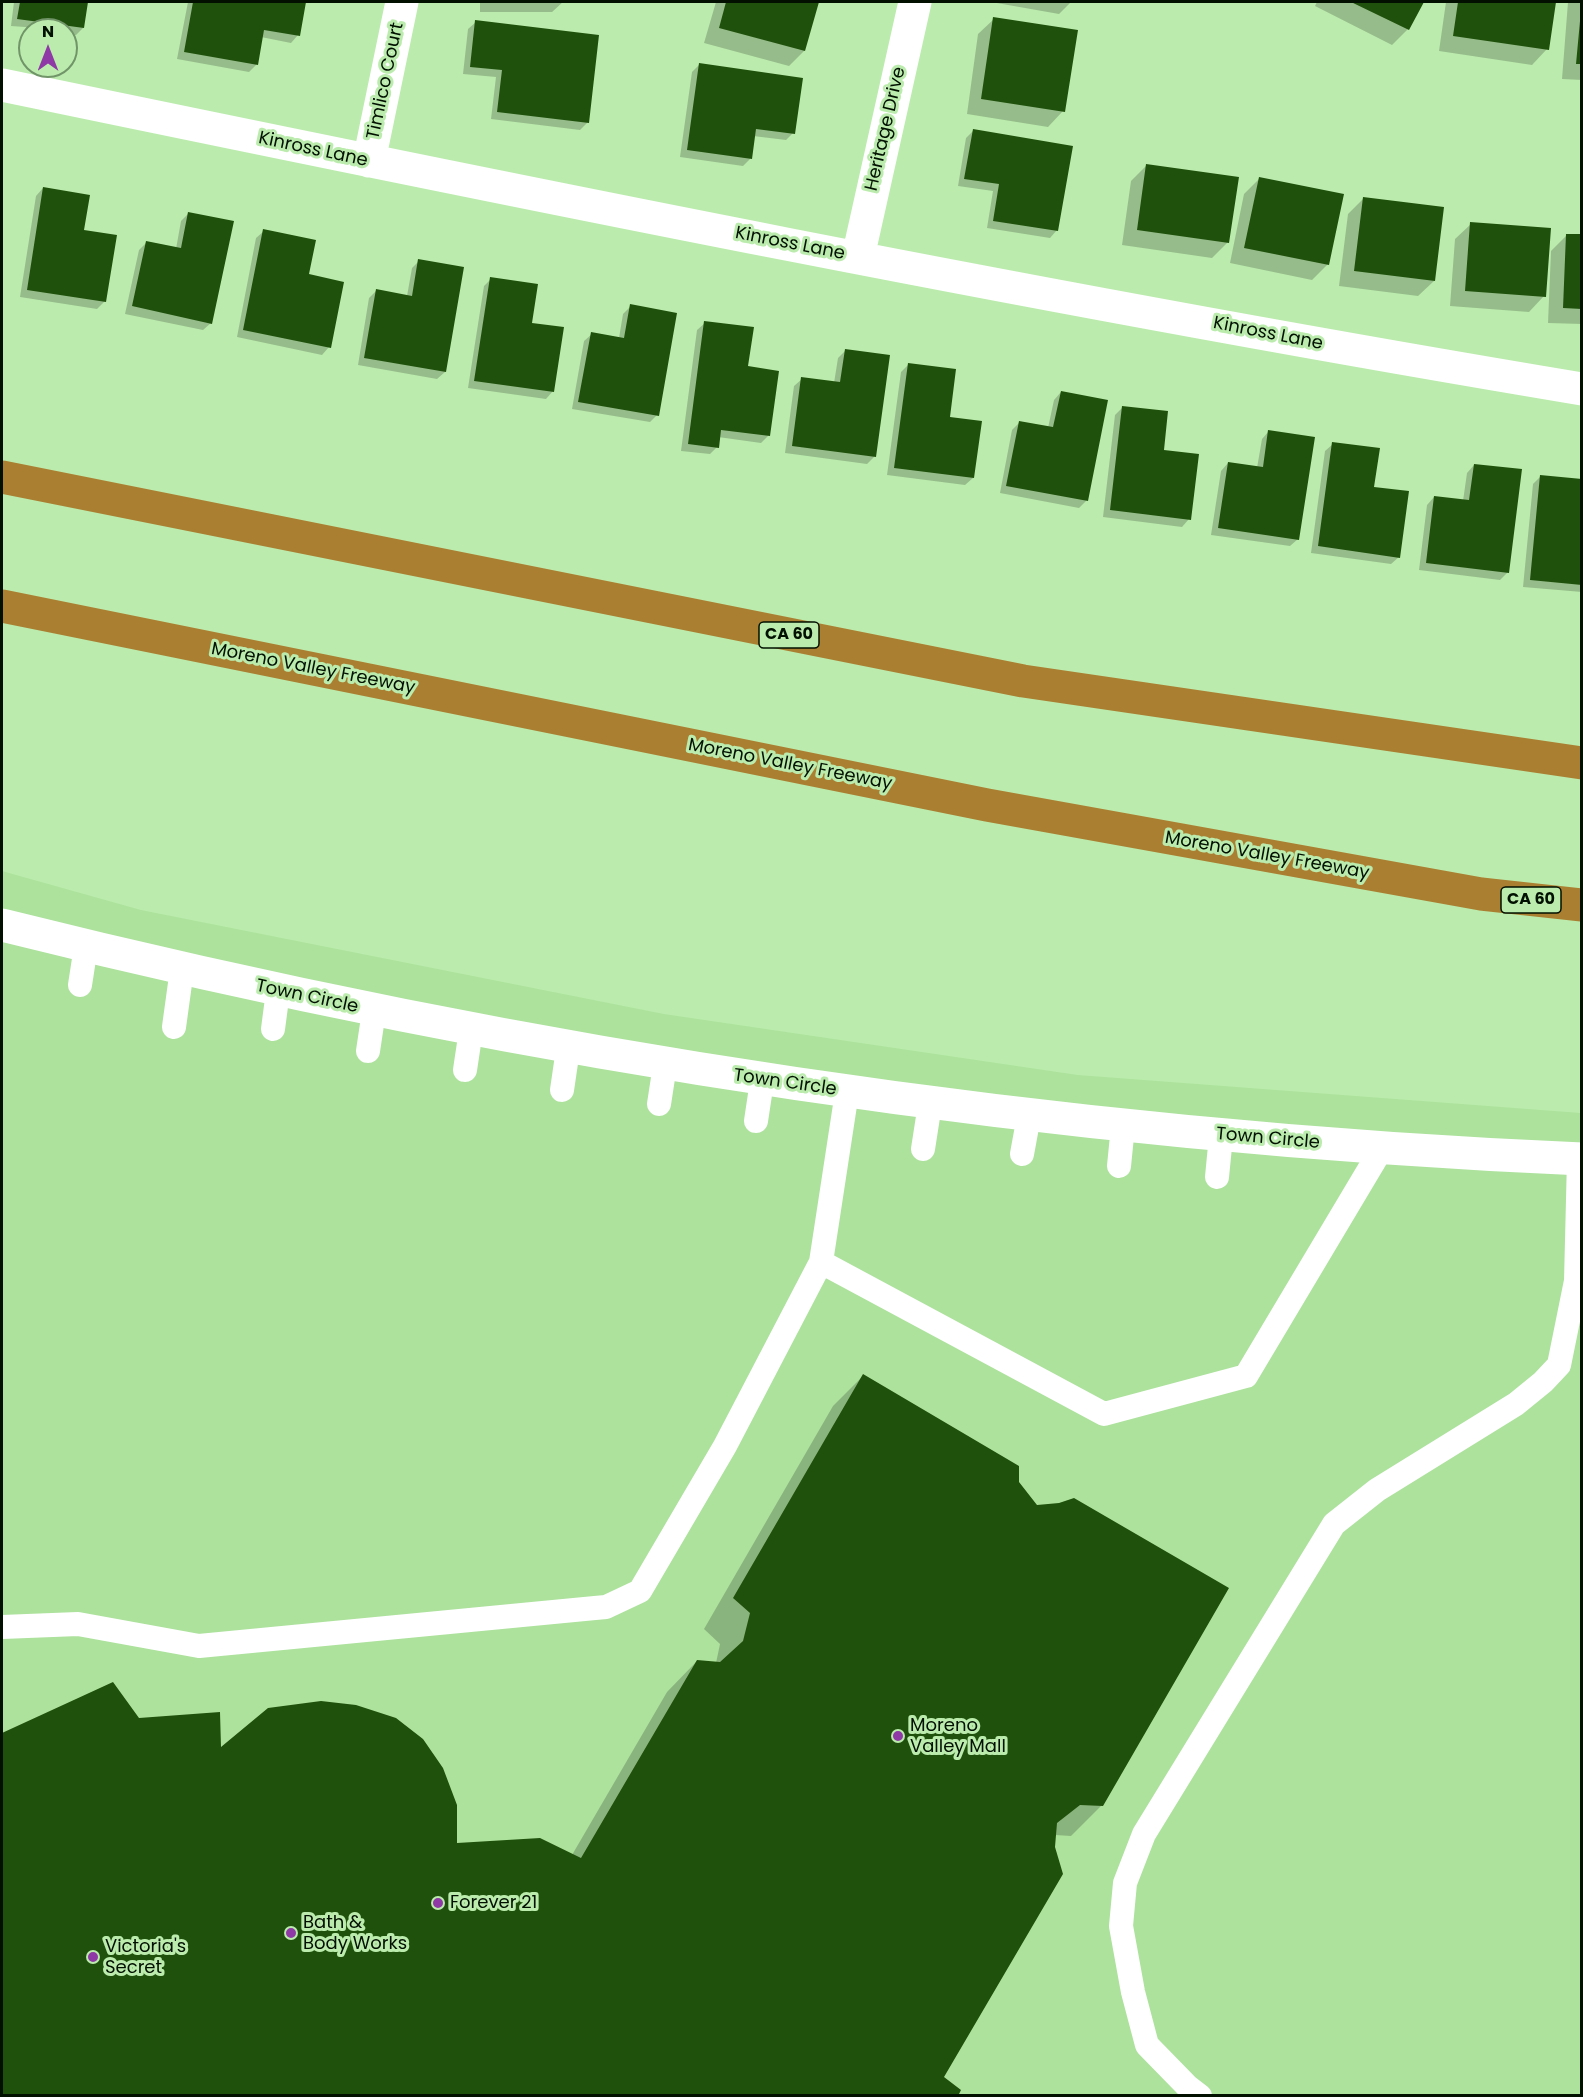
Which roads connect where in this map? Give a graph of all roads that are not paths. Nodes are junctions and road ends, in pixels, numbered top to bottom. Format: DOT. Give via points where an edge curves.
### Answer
graph roads {
  1 [pos="402,2"];
  2 [pos="915,2"];
  3 [pos="2,85"];
  4 [pos="369,161"];
  5 [pos="858,257"];
  6 [pos="1581,389"];
  7 [pos="2,477"];
  8 [pos="2,606"];
  9 [pos="1581,763"];
  10 [pos="1581,905"];
  11 [pos="2,925"];
  12 [pos="86,946"];
  13 [pos="182,969"];
  14 [pos="80,985"];
  15 [pos="278,991"];
  16 [pos="374,1011"];
  17 [pos="174,1027"];
  18 [pos="273,1029"];
  19 [pos="471,1030"];
  20 [pos="568,1049"];
  21 [pos="368,1051"];
  22 [pos="665,1065"];
  23 [pos="465,1070"];
  24 [pos="762,1081"];
  25 [pos="562,1090"];
  26 [pos="847,1092"];
  27 [pos="659,1104"];
  28 [pos="930,1104"];
  29 [pos="1029,1116"];
  30 [pos="756,1121"];
  31 [pos="1124,1126"];
  32 [pos="1221,1136"];
  33 [pos="1382,1148"];
  34 [pos="923,1149"];
  35 [pos="1022,1154"];
  36 [pos="1580,1159"];
  37 [pos="1119,1166"];
  38 [pos="1217,1177"];
  39 [pos="821,1262"];
  40 [pos="2,1627"];
  41 [pos="1200,2096"];
  1 -- 4 [label="street, Timlico Court"];
  2 -- 5 [label="street, Heritage Drive"];
  3 -- 4 [label="street, Kinross Lane"];
  4 -- 5 [label="street, Kinross Lane"];
  5 -- 6 [label="street, Kinross Lane"];
  7 -- 9 [label="highway, CA 60" via="1023,681"];
  8 -- 10 [label="highway, Moreno Valley Freeway / CA 60" via="987,805 1481,894"];
  11 -- 12 [label="street, Town Circle"];
  12 -- 13 [label="street, Town Circle"];
  12 -- 14 [label="lane"];
  13 -- 15 [label="street, Town Circle"];
  13 -- 17 [label="lane"];
  15 -- 16 [label="street, Town Circle"];
  15 -- 18 [label="lane"];
  16 -- 19 [label="street, Town Circle"];
  16 -- 21 [label="lane"];
  19 -- 20 [label="street, Town Circle"];
  19 -- 23 [label="lane"];
  20 -- 22 [label="street, Town Circle"];
  20 -- 25 [label="lane"];
  22 -- 24 [label="street, Town Circle"];
  22 -- 27 [label="lane"];
  24 -- 26 [label="street, Town Circle"];
  24 -- 30 [label="lane"];
  26 -- 28 [label="street, Town Circle"];
  26 -- 39 [label="lane"];
  28 -- 29 [label="street, Town Circle"];
  28 -- 34 [label="lane"];
  29 -- 31 [label="street, Town Circle"];
  29 -- 35 [label="lane"];
  31 -- 32 [label="street, Town Circle"];
  31 -- 37 [label="lane"];
  32 -- 33 [label="street, Town Circle"];
  32 -- 38 [label="lane"];
  33 -- 36 [label="street, Town Circle"];
  33 -- 39 [label="lane" via="1246,1376 1104,1414"];
  36 -- 41 [label="lane" via="1576,1281 1559,1365 1516,1404 1377,1490 1334,1524 1144,1834 1125,1883 1121,1926 1133,1992 1148,2045"];
  39 -- 40 [label="lane" via="725,1446 640,1592 606,1607 200,1646 78,1624"];
}
